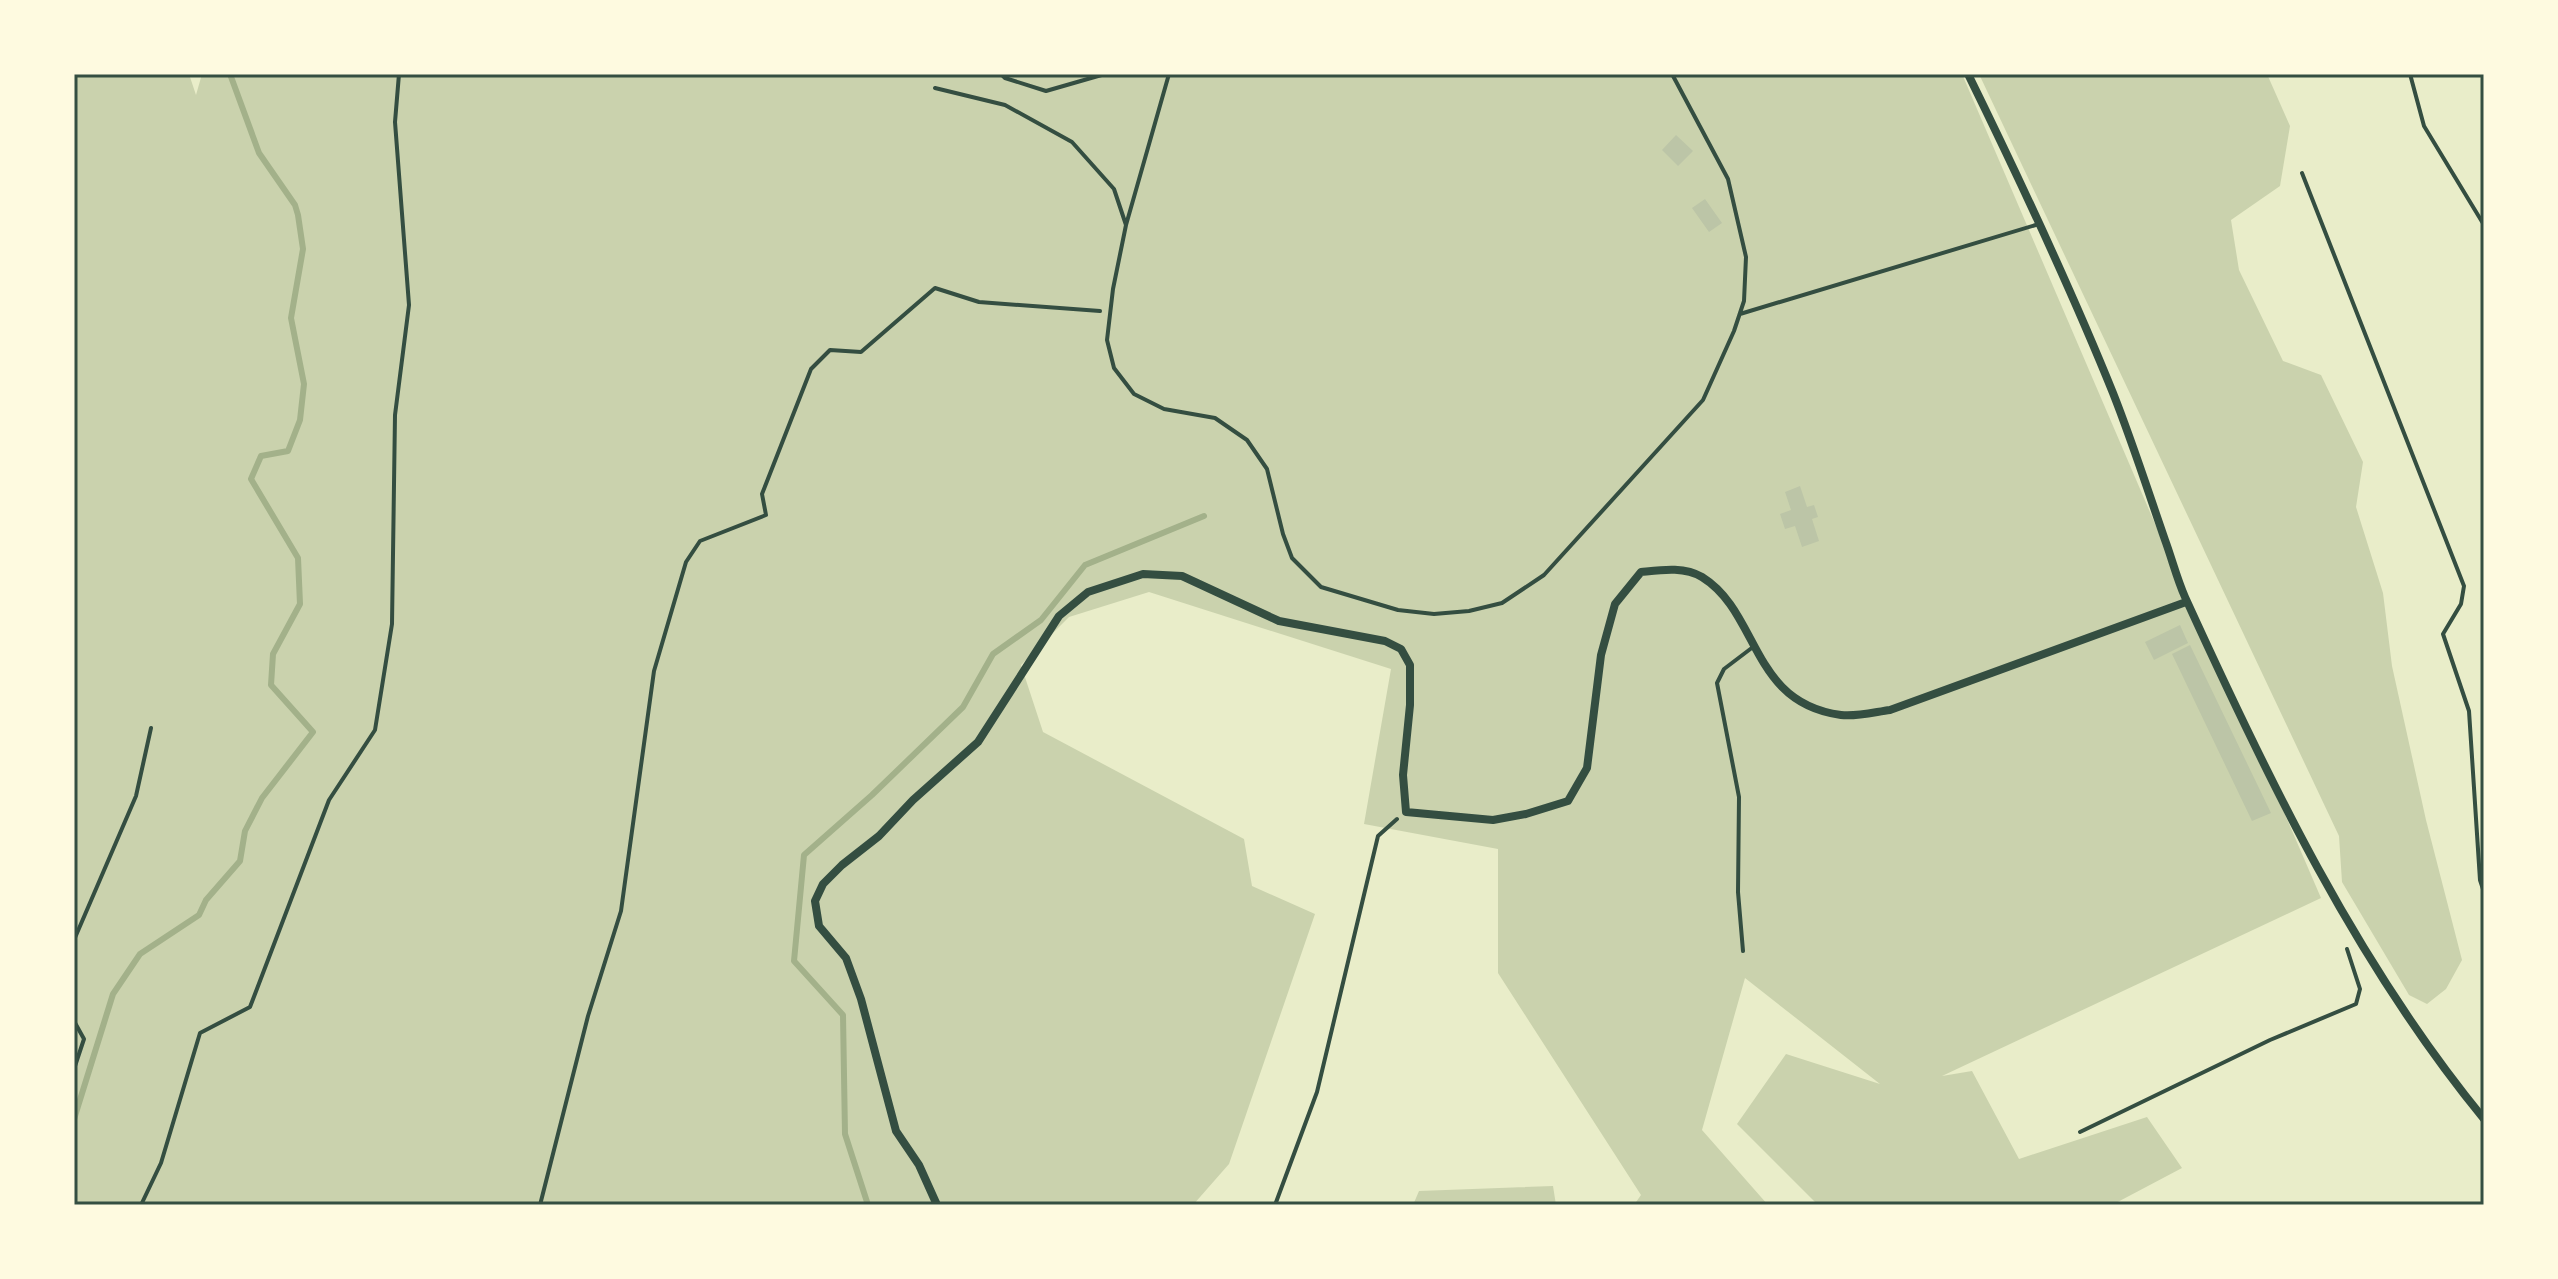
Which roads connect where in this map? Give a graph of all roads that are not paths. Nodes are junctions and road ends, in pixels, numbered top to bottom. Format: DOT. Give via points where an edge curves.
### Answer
graph roads {
  1 [pos="1169,74"];
  2 [pos="1672,74"];
  3 [pos="1968,74"];
  4 [pos="935,88"];
  5 [pos="2039,224"];
  6 [pos="1126,225"];
  7 [pos="1740,314"];
  8 [pos="2186,602"];
  9 [pos="1753,647"];
  10 [pos="1743,951"];
  11 [pos="2484,1119"];
  12 [pos="937,1205"];
  1 -- 6 [label="lane"];
  2 -- 7 [label="lane" via="1728,179 1746,257"];
  3 -- 5 [label="street"];
  4 -- 6 [label="lane" via="1005,105 1072,142 1114,189"];
  5 -- 7 [label="lane"];
  5 -- 8 [label="street" via="2113,394"];
  6 -- 7 [label="lane" via="1107,340 1114,368 1134,394 1164,409 1215,418 1247,440 1267,469 1292,558 1321,587 1398,610 1469,611 1502,603 1544,575 1703,400"];
  8 -- 9 [label="street" via="1890,710 1843,715 1806,705 1780,685"];
  8 -- 11 [label="street" via="2272,784 2352,931 2439,1062"];
  9 -- 10 [label="lane" via="1724,669 1717,683 1739,797"];
  9 -- 12 [label="street" via="1729,602 1700,576 1671,568 1641,572 1615,604 1601,655 1587,768 1568,801 1493,820 1406,812 1403,775 1410,665 1401,649 1385,641 1279,621 1182,576 1143,574 1088,592 1059,616 978,742 842,865 815,901 819,926 846,958 861,999 896,1131"];
}
